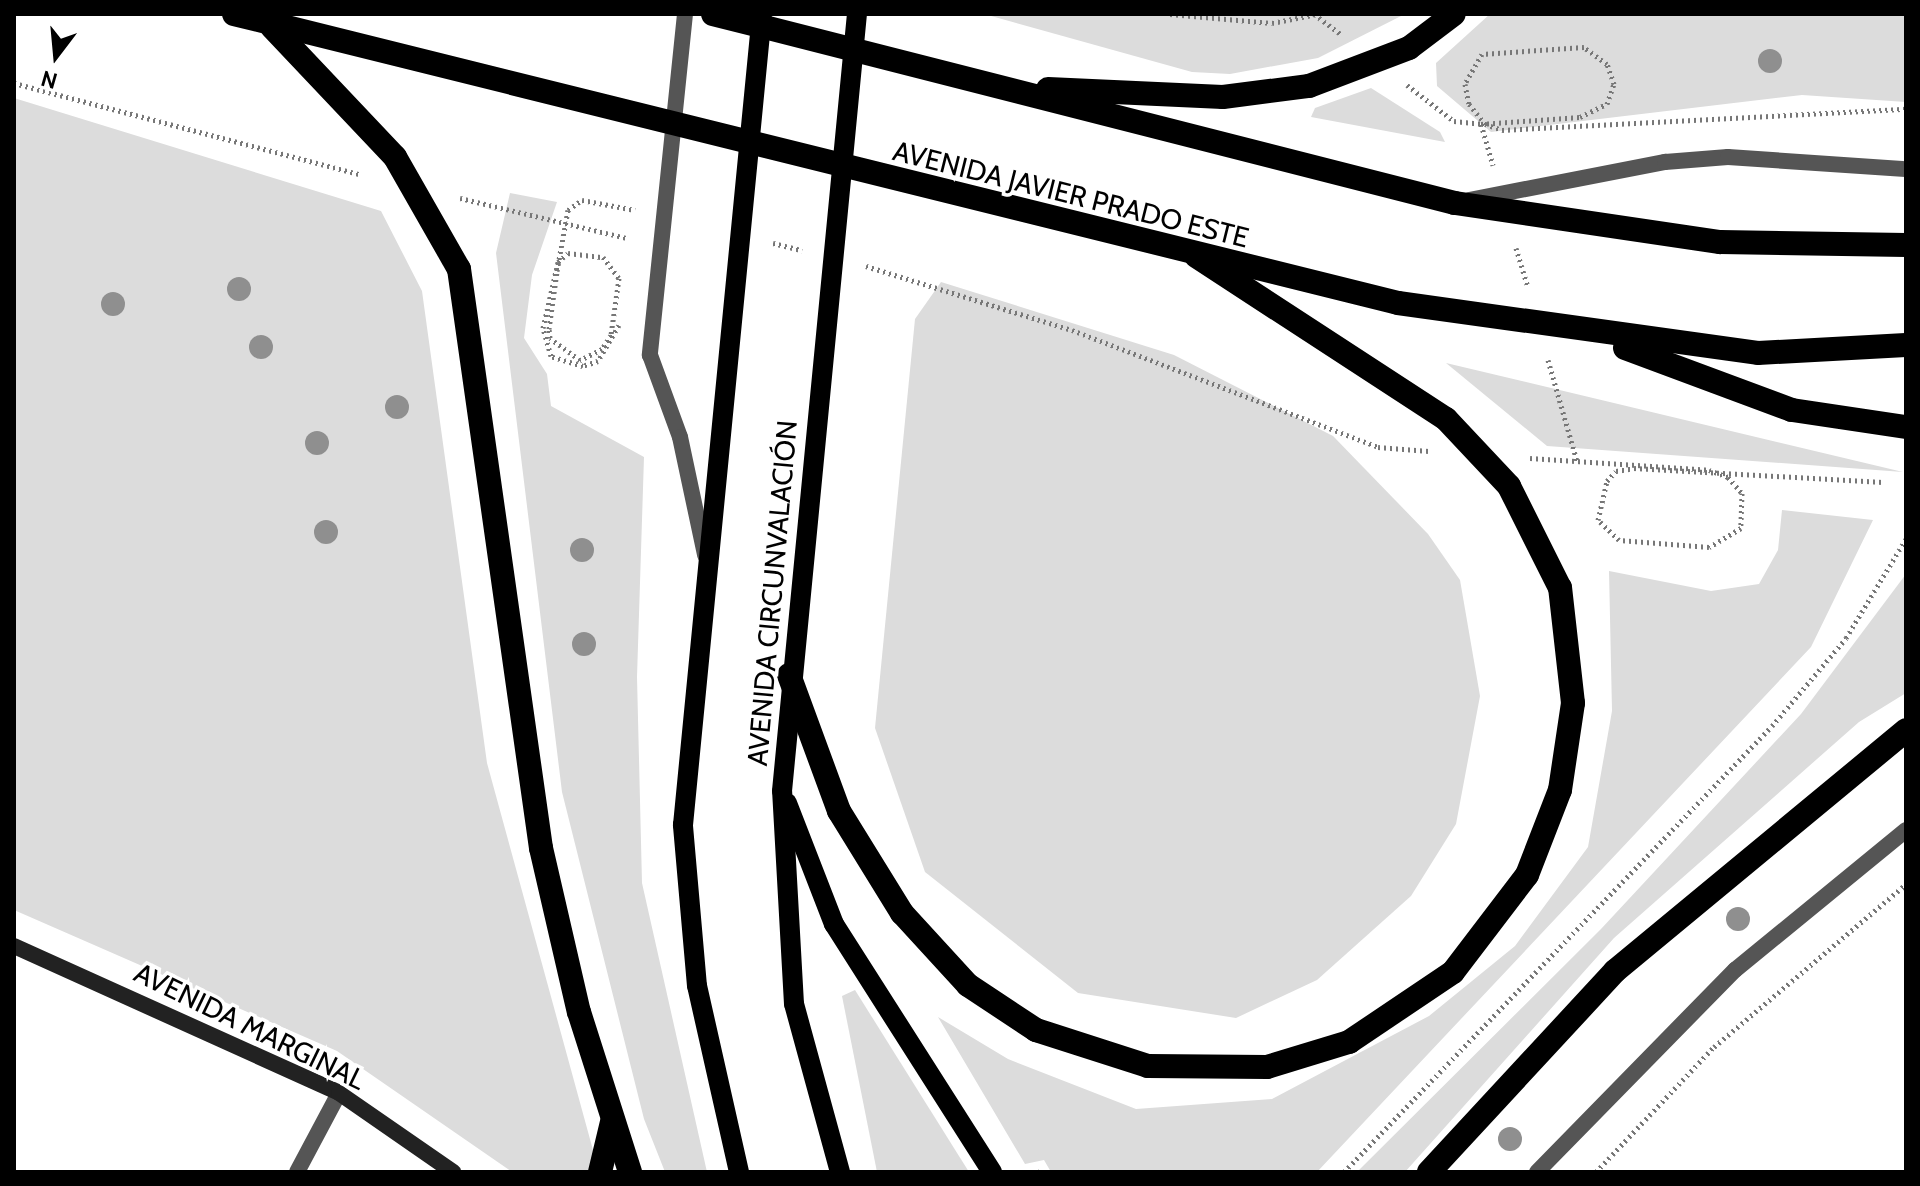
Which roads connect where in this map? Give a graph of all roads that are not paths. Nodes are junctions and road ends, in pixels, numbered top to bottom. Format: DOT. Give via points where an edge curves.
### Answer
graph roads {
  1 [pos="234,14"];
  2 [pos="685,14"];
  3 [pos="713,14"];
  4 [pos="762,14"];
  5 [pos="857,14"];
  6 [pos="1454,14"];
  7 [pos="267,22"];
  8 [pos="991,85"];
  9 [pos="1906,169"];
  10 [pos="1455,203"];
  11 [pos="1906,245"];
  12 [pos="1196,256"];
  13 [pos="1589,335"];
  14 [pos="1906,345"];
  15 [pos="1906,427"];
  16 [pos="707,563"];
  17 [pos="789,675"];
  18 [pos="1906,730"];
  19 [pos="782,791"];
  20 [pos="1906,830"];
  21 [pos="14,946"];
  22 [pos="339,1093"];
  23 [pos="612,1122"];
  24 [pos="297,1172"];
  25 [pos="453,1172"];
  26 [pos="600,1172"];
  27 [pos="630,1172"];
  28 [pos="739,1172"];
  29 [pos="840,1172"];
  30 [pos="992,1172"];
  31 [pos="1429,1172"];
  32 [pos="1537,1172"];
  1 -- 7 [label="highway, AVENIDA JAVIER PRADO ESTE"];
  2 -- 16 [label="street" via="650,355 680,437"];
  3 -- 8 [label="highway"];
  4 -- 16 [label="main road"];
  5 -- 17 [label="main road, AVENIDA CIRCUNVALACIÓN"];
  6 -- 8 [label="highway" via="1409,48 1309,86 1166,97"];
  7 -- 12 [label="highway, AVENIDA JAVIER PRADO ESTE"];
  7 -- 23 [label="highway" via="395,157 459,269 477,360 541,848"];
  8 -- 10 [label="highway"];
  9 -- 10 [label="street" via="1728,157 1665,162"];
  10 -- 11 [label="highway" via="1720,242"];
  12 -- 13 [label="highway, AVENIDA JAVIER PRADO ESTE" via="1398,303"];
  12 -- 17 [label="highway" via="1446,419 1509,486 1555,576 1573,664 1560,790 1527,875 1462,963 1387,1022 1267,1067 1187,1071 1072,1046 968,985 902,913 839,811"];
  13 -- 14 [label="highway, AVENIDA JAVIER PRADO ESTE" via="1758,353"];
  13 -- 15 [label="highway" via="1792,410"];
  16 -- 28 [label="main road" via="685,770 685,869 709,1058"];
  17 -- 19 [label="main road, AVENIDA CIRCUNVALACIÓN"];
  18 -- 31 [label="highway" via="1615,971"];
  19 -- 29 [label="main road, AVENIDA CIRCUNVALACIÓN" via="794,1004"];
  19 -- 30 [label="main road" via="834,924"];
  20 -- 32 [label="street" via="1735,970"];
  21 -- 22 [label="main road, AVENIDA MARGINAL"];
  22 -- 24 [label="street"];
  22 -- 25 [label="main road, AVENIDA MARGINAL"];
  23 -- 26 [label="highway"];
  23 -- 27 [label="highway"];
}
